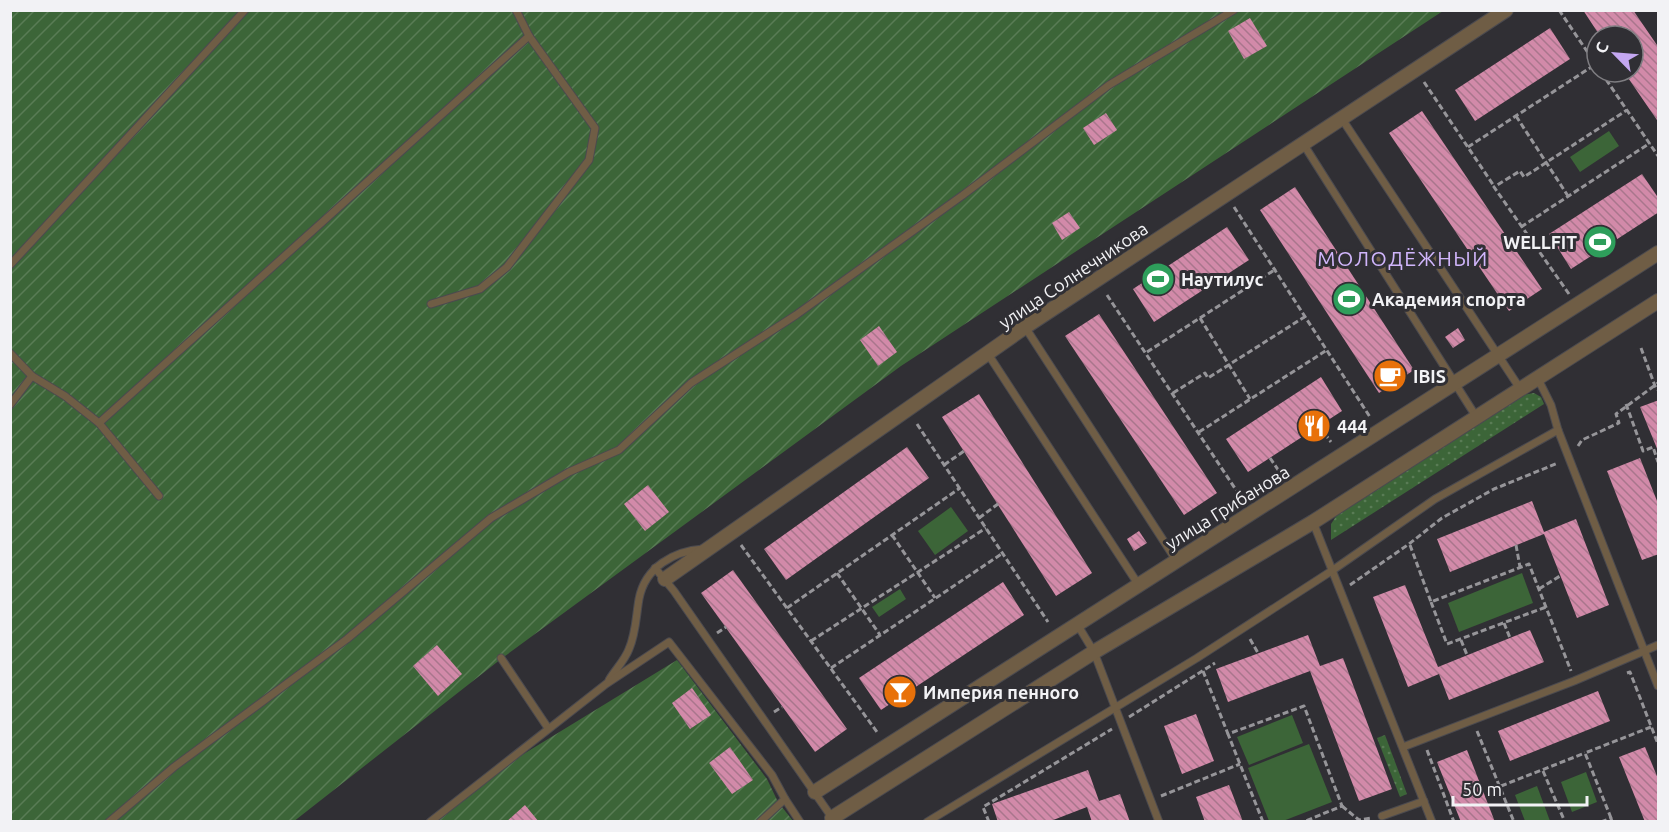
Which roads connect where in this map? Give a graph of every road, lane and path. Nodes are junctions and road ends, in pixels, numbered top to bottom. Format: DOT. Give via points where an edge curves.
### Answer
graph roads {
  1 [pos="245,10"];
  2 [pos="516,10"];
  3 [pos="1234,10"];
  4 [pos="1506,10"];
  5 [pos="1559,10"];
  6 [pos="529,36"];
  7 [pos="1585,49"];
  8 [pos="1585,72"];
  9 [pos="1423,81"];
  10 [pos="1609,84"];
  11 [pos="1627,110"];
  12 [pos="1516,116"];
  13 [pos="1342,119"];
  14 [pos="1650,143"];
  15 [pos="1304,145"];
  16 [pos="1468,147"];
  17 [pos="1659,156"];
  18 [pos="1547,163"];
  19 [pos="1494,187"];
  20 [pos="1227,195"];
  21 [pos="1568,196"];
  22 [pos="1521,227"];
  23 [pos="1659,253"];
  24 [pos="10,265"];
  25 [pos="1276,269"];
  26 [pos="1107,295"];
  27 [pos="1570,296"];
  28 [pos="1659,301"];
  29 [pos="431,304"];
  30 [pos="1306,315"];
  31 [pos="1200,318"];
  32 [pos="1025,327"];
  33 [pos="1641,348"];
  34 [pos="1327,350"];
  35 [pos="1147,352"];
  36 [pos="10,353"];
  37 [pos="988,354"];
  38 [pos="1499,356"];
  39 [pos="1229,364"];
  40 [pos="32,376"];
  41 [pos="1538,379"];
  42 [pos="1455,384"];
  43 [pos="1657,384"];
  44 [pos="1521,390"];
  45 [pos="1659,390"];
  46 [pos="1173,393"];
  47 [pos="1250,399"];
  48 [pos="1626,404"];
  49 [pos="10,405"];
  50 [pos="1370,417"];
  51 [pos="1477,418"];
  52 [pos="99,423"];
  53 [pos="917,424"];
  54 [pos="1319,426"];
  55 [pos="1558,430"];
  56 [pos="1199,432"];
  57 [pos="1331,442"];
  58 [pos="964,451"];
  59 [pos="1270,458"];
  60 [pos="1570,458"];
  61 [pos="1658,459"];
  62 [pos="944,465"];
  63 [pos="1281,474"];
  64 [pos="960,488"];
  65 [pos="159,496"];
  66 [pos="1242,499"];
  67 [pos="998,504"];
  68 [pos="979,518"];
  69 [pos="1313,522"];
  70 [pos="986,528"];
  71 [pos="892,535"];
  72 [pos="1409,544"];
  73 [pos="741,545"];
  74 [pos="1516,545"];
  75 [pos="706,549"];
  76 [pos="1002,553"];
  77 [pos="1176,560"];
  78 [pos="655,568"];
  79 [pos="1520,568"];
  80 [pos="1333,570"];
  81 [pos="917,572"];
  82 [pos="837,573"];
  83 [pos="1560,576"];
  84 [pos="665,579"];
  85 [pos="1138,585"];
  86 [pos="1539,589"];
  87 [pos="1341,591"];
  88 [pos="934,598"];
  89 [pos="1431,602"];
  90 [pos="1546,606"];
  91 [pos="787,608"];
  92 [pos="861,608"];
  93 [pos="1048,622"];
  94 [pos="1504,623"];
  95 [pos="1077,624"];
  96 [pos="879,635"];
  97 [pos="1510,638"];
  98 [pos="1250,639"];
  99 [pos="1461,639"];
  100 [pos="811,641"];
  101 [pos="1659,645"];
  102 [pos="1645,651"];
  103 [pos="1094,652"];
  104 [pos="1258,653"];
  105 [pos="1467,655"];
  106 [pos="501,658"];
  107 [pos="1197,658"];
  108 [pos="831,668"];
  109 [pos="1619,676"];
  110 [pos="1575,681"];
  111 [pos="606,684"];
  112 [pos="1659,686"];
  113 [pos="1116,707"];
  114 [pos="1651,726"];
  115 [pos="548,728"];
  116 [pos="878,732"];
  117 [pos="1228,734"];
  118 [pos="1467,734"];
  119 [pos="1659,744"];
  120 [pos="1437,746"];
  121 [pos="1403,747"];
  122 [pos="1585,753"];
  123 [pos="1240,764"];
  124 [pos="1542,770"];
  125 [pos="1446,784"];
  126 [pos="1440,786"];
  127 [pos="1501,786"];
  128 [pos="815,792"];
  129 [pos="785,799"];
  130 [pos="1151,801"];
  131 [pos="1424,801"];
  132 [pos="983,807"];
  133 [pos="1342,807"];
  134 [pos="1382,816"];
  135 [pos="831,820"];
  136 [pos="1612,820"];
  137 [pos="109,822"];
  138 [pos="430,822"];
  139 [pos="760,822"];
  140 [pos="800,822"];
  141 [pos="927,822"];
  142 [pos="989,822"];
  143 [pos="1159,822"];
  144 [pos="1263,822"];
  145 [pos="1303,822"];
  146 [pos="1432,822"];
  147 [pos="1454,822"];
  148 [pos="1514,822"];
  149 [pos="1564,822"];
  150 [pos="1601,822"];
  1 -- 24 [label="lane"];
  2 -- 6 [label="lane"];
  3 -- 137 [label="lane" via="1109,85 806,308 691,383 619,450 569,472 491,518 347,639 174,767"];
  4 -- 13 [label="street, улица Солнечникова"];
  5 -- 7 [label="path"];
  6 -- 29 [label="lane" via="595,128 589,160 507,267 480,289"];
  6 -- 52 [label="lane"];
  8 -- 12 [label="path"];
  9 -- 16 [label="path"];
  10 -- 11 [label="path"];
  11 -- 14 [label="path"];
  11 -- 18 [label="path"];
  12 -- 16 [label="path"];
  12 -- 18 [label="path"];
  13 -- 15 [label="street, улица Солнечникова"];
  13 -- 38 [label="lane"];
  14 -- 17 [label="path"];
  14 -- 21 [label="path"];
  15 -- 20 [label="street, улица Солнечникова"];
  15 -- 42 [label="lane"];
  16 -- 19 [label="path"];
  18 -- 19 [label="path" via="1524,177 1520,171"];
  18 -- 21 [label="path"];
  19 -- 22 [label="path"];
  20 -- 25 [label="path"];
  20 -- 32 [label="street, улица Солнечникова"];
  21 -- 22 [label="path"];
  22 -- 27 [label="path"];
  23 -- 38 [label="street, улица Грибанова"];
  25 -- 30 [label="path"];
  25 -- 31 [label="path"];
  26 -- 35 [label="path"];
  28 -- 41 [label="street"];
  30 -- 34 [label="path"];
  30 -- 39 [label="path"];
  31 -- 35 [label="path"];
  31 -- 39 [label="path"];
  32 -- 37 [label="street, улица Солнечникова"];
  32 -- 77 [label="lane"];
  33 -- 43 [label="path"];
  34 -- 47 [label="path"];
  34 -- 50 [label="path"];
  35 -- 46 [label="path"];
  36 -- 40 [label="lane"];
  37 -- 75 [label="street, улица Солнечникова"];
  37 -- 85 [label="lane"];
  38 -- 42 [label="street, улица Грибанова"];
  38 -- 44 [label="lane"];
  39 -- 46 [label="path" via="1208,378 1205,373"];
  39 -- 47 [label="path"];
  40 -- 49 [label="lane"];
  40 -- 52 [label="lane"];
  41 -- 44 [label="street"];
  41 -- 55 [label="lane"];
  42 -- 51 [label="lane"];
  42 -- 77 [label="street, улица Грибанова"];
  43 -- 45 [label="path"];
  43 -- 48 [label="path"];
  44 -- 51 [label="street"];
  46 -- 56 [label="path"];
  47 -- 56 [label="path"];
  48 -- 60 [label="path" via="1616,414 1619,423 1582,440"];
  48 -- 61 [label="path" via="1643,451 1653,447"];
  51 -- 69 [label="street"];
  52 -- 65 [label="lane"];
  53 -- 62 [label="path"];
  54 -- 57 [label="path"];
  55 -- 60 [label="lane"];
  55 -- 80 [label="lane" via="1435,499"];
  56 -- 66 [label="path"];
  58 -- 62 [label="path"];
  59 -- 63 [label="path"];
  60 -- 72 [label="path" via="1494,489 1443,518"];
  60 -- 102 [label="lane"];
  62 -- 64 [label="path"];
  64 -- 68 [label="path"];
  64 -- 71 [label="path"];
  67 -- 68 [label="path"];
  68 -- 70 [label="path"];
  69 -- 80 [label="lane"];
  69 -- 103 [label="street"];
  70 -- 76 [label="path"];
  70 -- 81 [label="path"];
  71 -- 81 [label="path"];
  71 -- 82 [label="path"];
  72 -- 87 [label="path"];
  72 -- 89 [label="path"];
  73 -- 91 [label="path"];
  74 -- 79 [label="path"];
  75 -- 78 [label="lane" via="682,551"];
  75 -- 84 [label="street, улица Солнечникова"];
  76 -- 88 [label="path"];
  76 -- 93 [label="path"];
  77 -- 85 [label="street, улица Грибанова"];
  78 -- 84 [label="lane"];
  78 -- 111 [label="lane" via="639,596 629,651"];
  79 -- 86 [label="path" via="1529,564"];
  79 -- 89 [label="path"];
  80 -- 87 [label="lane"];
  80 -- 107 [label="lane"];
  81 -- 88 [label="path"];
  81 -- 92 [label="path"];
  82 -- 91 [label="path"];
  82 -- 92 [label="path"];
  83 -- 86 [label="path"];
  84 -- 128 [label="lane"];
  85 -- 95 [label="street, улица Грибанова"];
  86 -- 90 [label="path"];
  87 -- 121 [label="lane"];
  88 -- 96 [label="path"];
  89 -- 99 [label="path" via="1447,644"];
  90 -- 94 [label="path"];
  90 -- 110 [label="path"];
  91 -- 100 [label="path"];
  92 -- 96 [label="path"];
  92 -- 100 [label="path"];
  94 -- 97 [label="path"];
  94 -- 99 [label="path"];
  95 -- 103 [label="lane"];
  95 -- 128 [label="street, улица Грибанова"];
  96 -- 108 [label="path"];
  98 -- 104 [label="path"];
  99 -- 105 [label="path"];
  100 -- 108 [label="path"];
  101 -- 102 [label="lane"];
  102 -- 110 [label="lane"];
  102 -- 112 [label="lane"];
  103 -- 113 [label="lane"];
  103 -- 135 [label="street"];
  106 -- 115 [label="lane"];
  107 -- 113 [label="lane"];
  107 -- 117 [label="path"];
  108 -- 116 [label="path"];
  109 -- 114 [label="path" via="1630,672"];
  110 -- 121 [label="lane"];
  111 -- 115 [label="lane"];
  111 -- 129 [label="lane" via="669,642 772,776"];
  113 -- 130 [label="lane"];
  113 -- 141 [label="lane"];
  114 -- 119 [label="path"];
  114 -- 122 [label="path"];
  115 -- 138 [label="lane"];
  117 -- 123 [label="path"];
  117 -- 133 [label="path" via="1304,706"];
  118 -- 127 [label="path" via="1477,730"];
  120 -- 126 [label="path" via="1427,750"];
  121 -- 131 [label="lane"];
  122 -- 124 [label="path"];
  122 -- 136 [label="path"];
  123 -- 130 [label="path"];
  123 -- 144 [label="path"];
  124 -- 127 [label="path"];
  124 -- 149 [label="path"];
  125 -- 126 [label="path"];
  126 -- 147 [label="path"];
  127 -- 148 [label="path"];
  128 -- 135 [label="lane"];
  129 -- 139 [label="lane"];
  129 -- 140 [label="lane"];
  130 -- 143 [label="lane"];
  131 -- 134 [label="lane"];
  131 -- 146 [label="lane"];
  132 -- 142 [label="path"];
  133 -- 134 [label="path" via="1359,820"];
  133 -- 145 [label="path"];
  136 -- 150 [label="path"];
}
